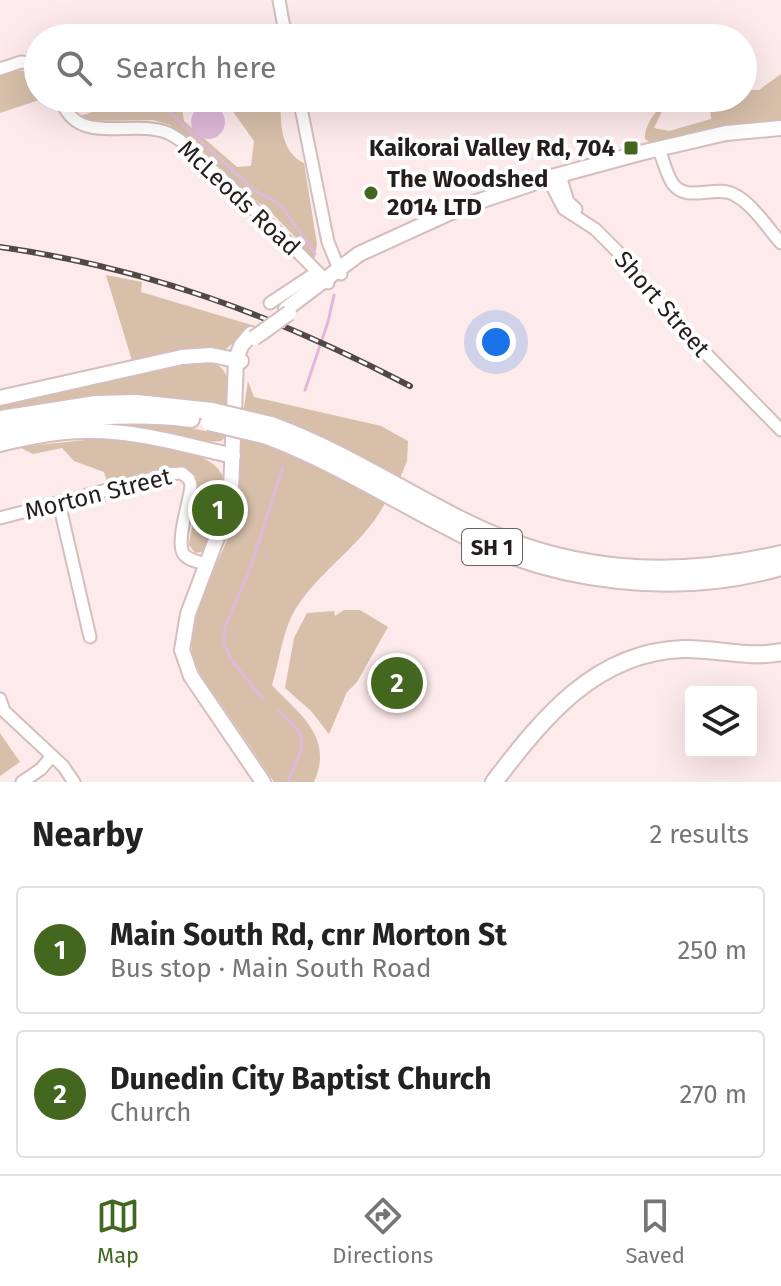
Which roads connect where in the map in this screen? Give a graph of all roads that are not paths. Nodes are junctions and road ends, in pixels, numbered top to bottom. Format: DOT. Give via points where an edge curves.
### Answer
graph roads {
  1 [pos="279,0"];
  2 [pos="283,24"];
  3 [pos="24,62"];
  4 [pos="0,69"];
  5 [pos="69,112"];
  6 [pos="302,112"];
  7 [pos="781,128"];
  8 [pos="781,135"];
  9 [pos="660,153"];
  10 [pos="555,180"];
  11 [pos="781,243"];
  12 [pos="330,276"];
  13 [pos="270,303"];
  14 [pos="238,363"];
  15 [pos="0,398"];
  16 [pos="210,416"];
  17 [pos="0,419"];
  18 [pos="781,430"];
  19 [pos="0,431"];
  20 [pos="269,431"];
  21 [pos="0,444"];
  22 [pos="233,456"];
  23 [pos="59,503"];
  24 [pos="0,518"];
  25 [pos="781,554"];
  26 [pos="207,564"];
  27 [pos="781,567"];
  28 [pos="90,637"];
  29 [pos="781,652"];
  30 [pos="0,699"];
  31 [pos="52,756"];
  32 [pos="22,782"];
  33 [pos="74,782"];
  34 [pos="263,782"];
  35 [pos="494,782"];
  1 -- 2 [label="street"];
  3 -- 4 [label="street"];
  5 -- 12 [label="street, McLeods Road" via="87,127 148,128 174,137"];
  6 -- 12 [label="street"];
  7 -- 9 [label="main road" via="726,133"];
  8 -- 9 [label="main road"];
  9 -- 10 [label="main road"];
  9 -- 11 [label="street" via="680,190 734,194"];
  10 -- 12 [label="main road" via="462,207 359,254"];
  10 -- 18 [label="street, Short Street" via="568,202 701,350"];
  12 -- 13 [label="street"];
  12 -- 14 [label="main road, bridge" via="241,346"];
  14 -- 15 [label="main road" via="211,355 182,357"];
  14 -- 22 [label="main road"];
  16 -- 17 [label="highway, SH 1" via="136,403"];
  16 -- 19 [label="highway, SH 1" via="110,415"];
  16 -- 20 [label="highway, SH 1, bridge"];
  20 -- 25 [label="highway, SH 1" via="333,449 465,522 557,556 675,570"];
  20 -- 27 [label="highway, SH 1" via="463,535 545,566 609,579 673,582"];
  21 -- 22 [label="main road" via="54,433 104,431"];
  22 -- 26 [label="main road" via="231,491"];
  23 -- 24 [label="street, Morton Street"];
  23 -- 26 [label="street, Morton Street" via="182,473 191,485 183,553"];
  23 -- 28 [label="street"];
  26 -- 34 [label="main road" via="184,629 185,662"];
  29 -- 35 [label="highway" via="680,649 610,667 557,705"];
  30 -- 31 [label="street" via="12,720"];
  31 -- 32 [label="street"];
  31 -- 33 [label="street"];
}
